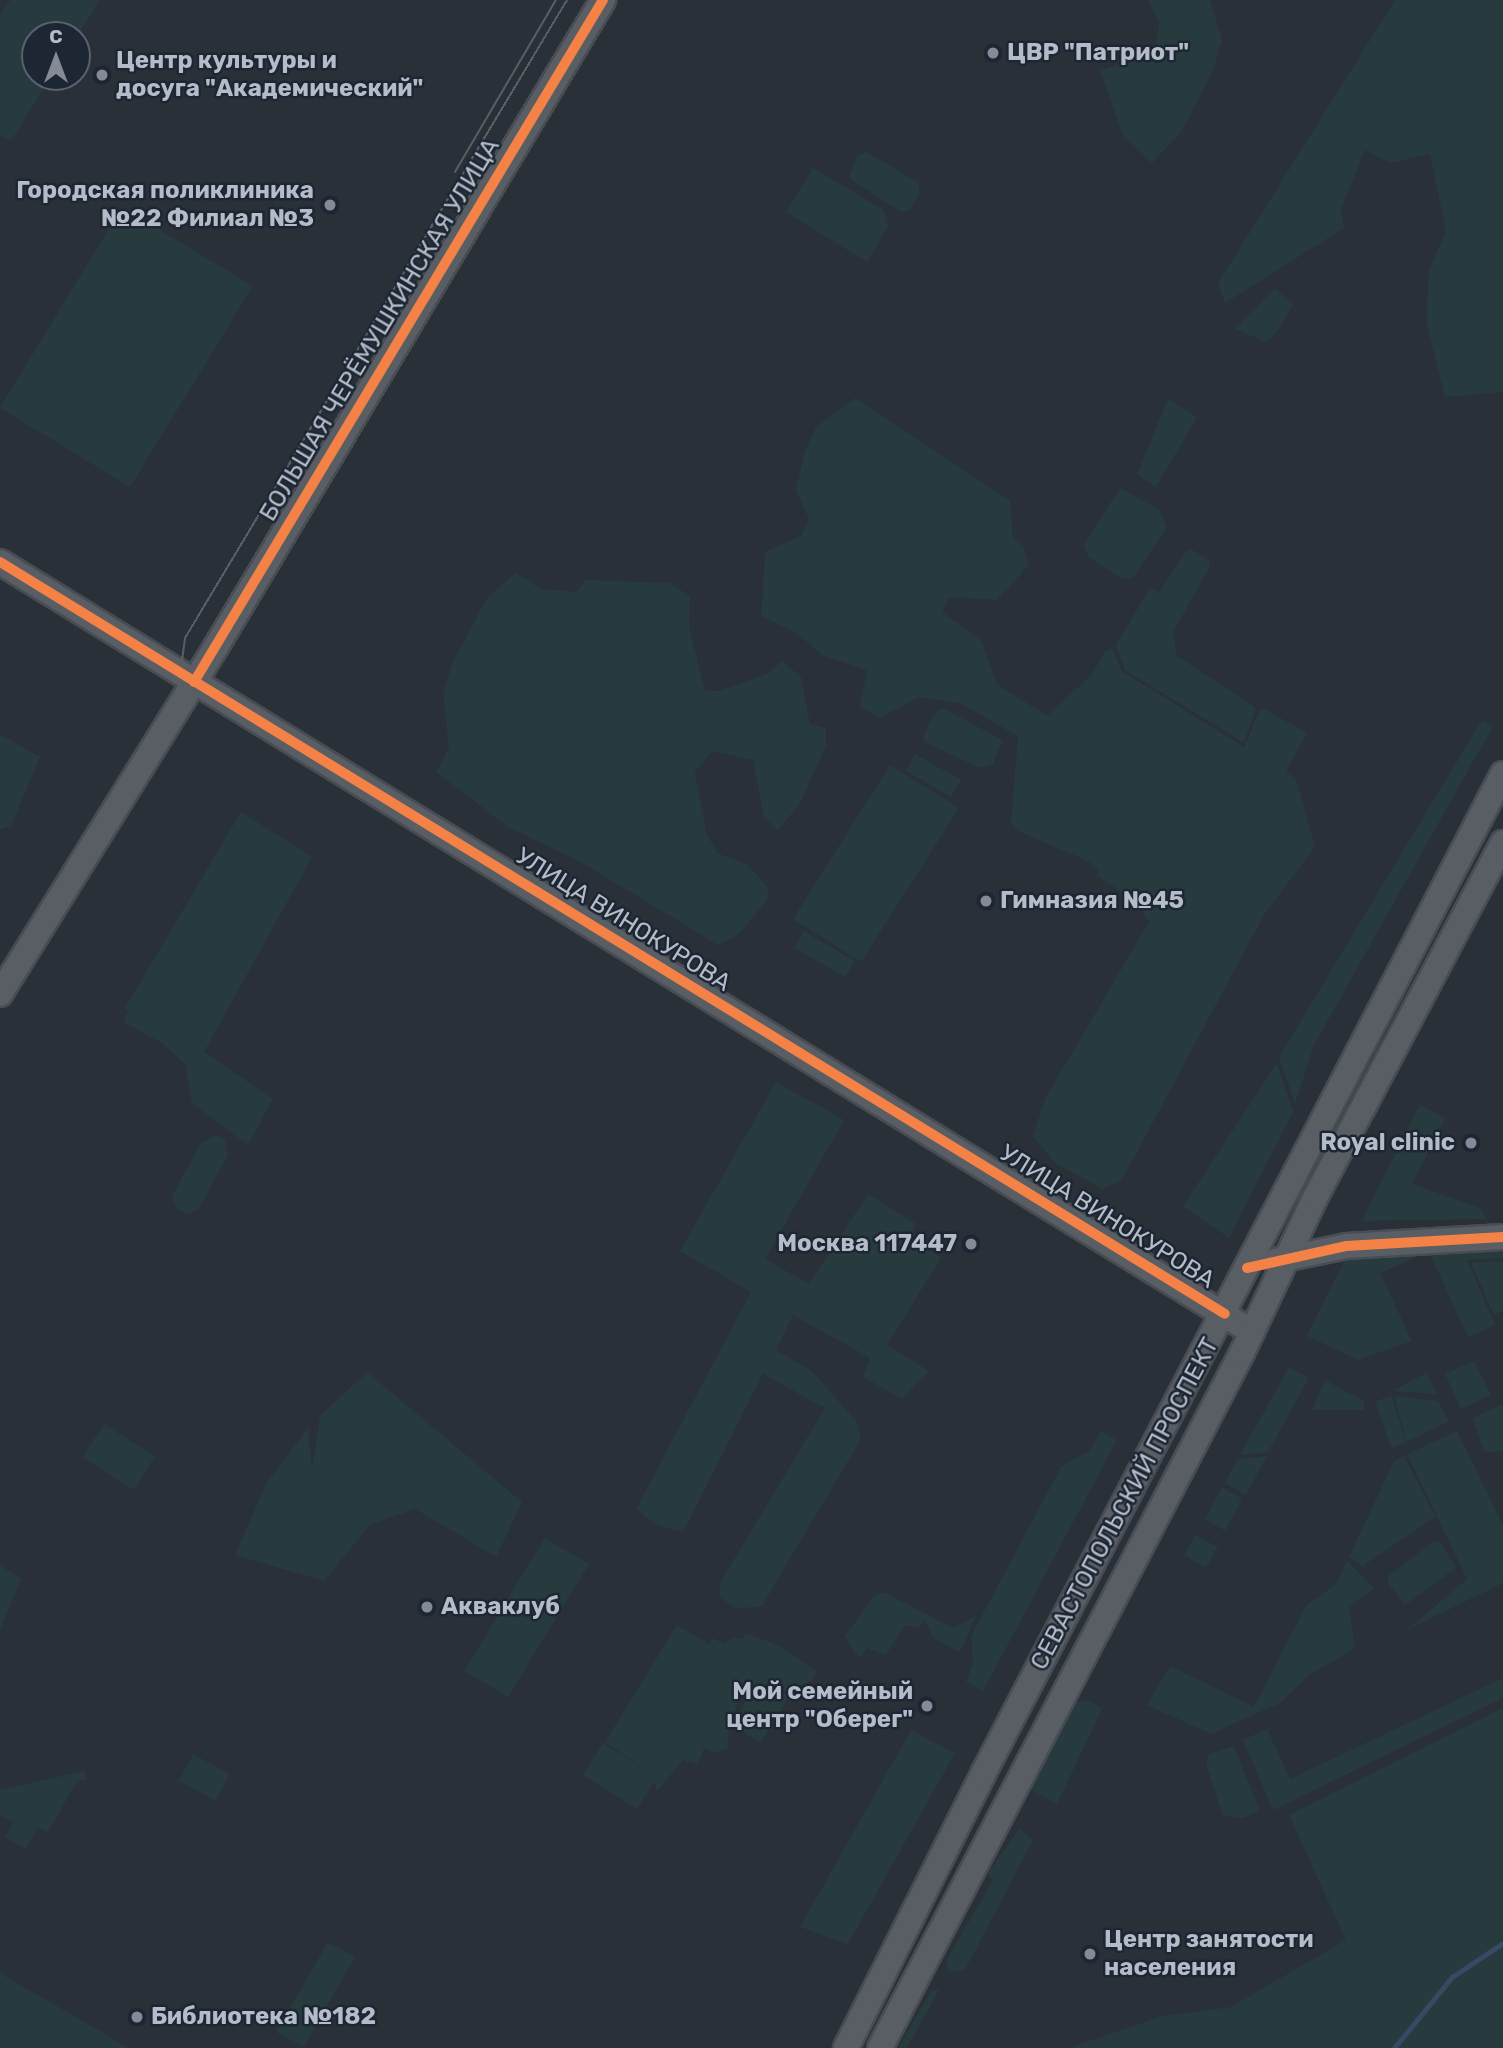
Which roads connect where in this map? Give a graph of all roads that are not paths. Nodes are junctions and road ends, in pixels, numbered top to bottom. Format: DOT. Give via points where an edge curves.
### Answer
graph roads {
  1 [pos="603,0"];
  2 [pos="0,562"];
  3 [pos="194,682"];
  4 [pos="1503,774"];
  5 [pos="1503,843"];
  6 [pos="0,993"];
  7 [pos="1503,1237"];
  8 [pos="1285,1258"];
  9 [pos="1247,1268"];
  10 [pos="1225,1314"];
  11 [pos="1252,1332"];
  12 [pos="846,2048"];
  13 [pos="880,2048"];
  1 -- 3 [label="main road, БОЛЬШАЯ ЧЕРЁМУШКИНСКАЯ УЛИЦА"];
  2 -- 3 [label="main road, УЛИЦА ВИНОКУРОВА"];
  3 -- 6 [label="main road, БОЛЬШАЯ ЧЕРЁМУШКИНСКАЯ УЛИЦА"];
  3 -- 10 [label="main road, УЛИЦА ВИНОКУРОВА"];
  4 -- 9 [label="main road, СЕВАСТОПОЛЬСКИЙ ПРОСПЕКТ"];
  5 -- 8 [label="main road, СЕВАСТОПОЛЬСКИЙ ПРОСПЕКТ"];
  7 -- 8 [label="main road" via="1360,1245"];
  8 -- 9 [label="main road"];
  8 -- 11 [label="main road, СЕВАСТОПОЛЬСКИЙ ПРОСПЕКТ"];
  9 -- 10 [label="main road, СЕВАСТОПОЛЬСКИЙ ПРОСПЕКТ"];
  10 -- 11 [label="main road, УЛИЦА ВИНОКУРОВА"];
  10 -- 12 [label="main road, СЕВАСТОПОЛЬСКИЙ ПРОСПЕКТ" via="983,1774"];
  11 -- 13 [label="main road, СЕВАСТОПОЛЬСКИЙ ПРОСПЕКТ"];
}
